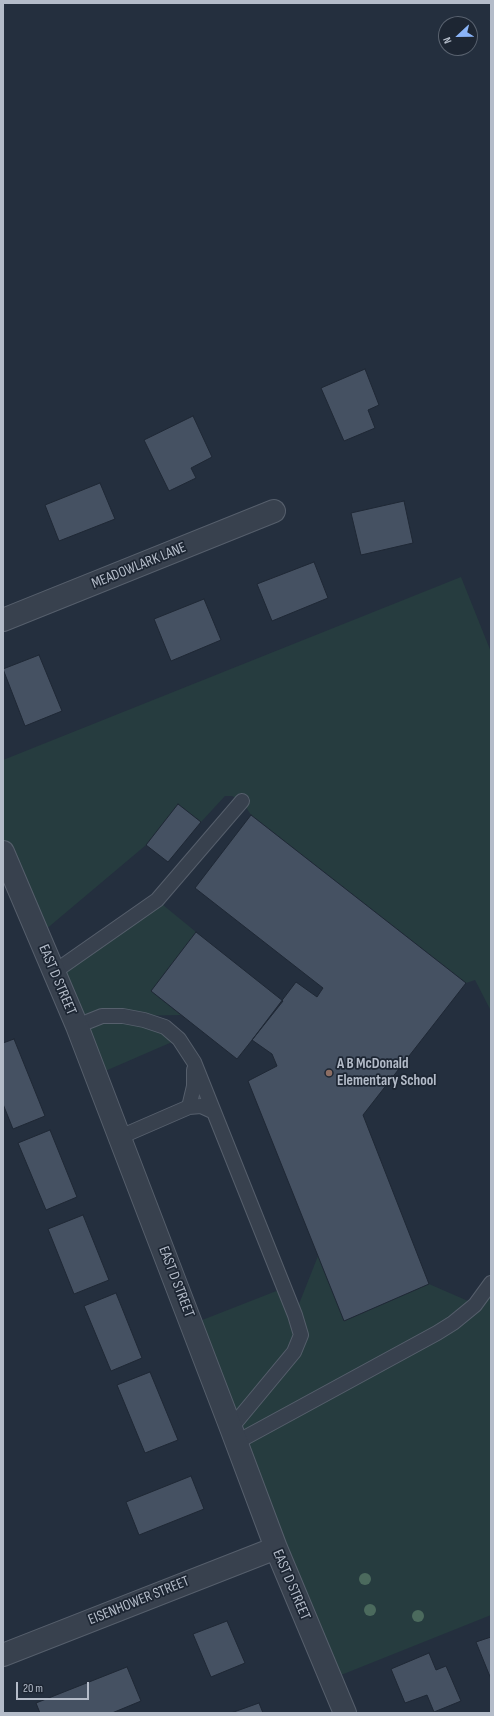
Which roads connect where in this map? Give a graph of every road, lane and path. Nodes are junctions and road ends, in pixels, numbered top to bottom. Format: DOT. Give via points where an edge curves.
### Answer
graph roads {
  1 [pos="274,511"];
  2 [pos="3,620"];
  3 [pos="242,801"];
  4 [pos="3,852"];
  5 [pos="54,972"];
  6 [pos="77,1026"];
  7 [pos="194,1062"];
  8 [pos="189,1107"];
  9 [pos="214,1112"];
  10 [pos="120,1137"];
  11 [pos="491,1283"];
  12 [pos="234,1435"];
  13 [pos="276,1548"];
  14 [pos="3,1655"];
  15 [pos="344,1713"];
  1 -- 2 [label="street, MEADOWLARK LANE"];
  3 -- 5 [label="lane" via="157,900"];
  4 -- 5 [label="street, EAST D STREET"];
  5 -- 6 [label="street, EAST D STREET"];
  6 -- 7 [label="lane" via="102,1016 144,1020 164,1027 179,1039"];
  6 -- 10 [label="street, EAST D STREET"];
  7 -- 8 [label="lane" via="194,1086"];
  7 -- 9 [label="lane"];
  8 -- 9 [label="lane" via="201,1106"];
  8 -- 10 [label="lane"];
  9 -- 12 [label="lane" via="301,1335 294,1352"];
  10 -- 12 [label="street, EAST D STREET"];
  11 -- 12 [label="lane" via="475,1304 437,1333"];
  12 -- 13 [label="street, EAST D STREET"];
  13 -- 14 [label="street, EISENHOWER STREET"];
  13 -- 15 [label="street, EAST D STREET"];
}
